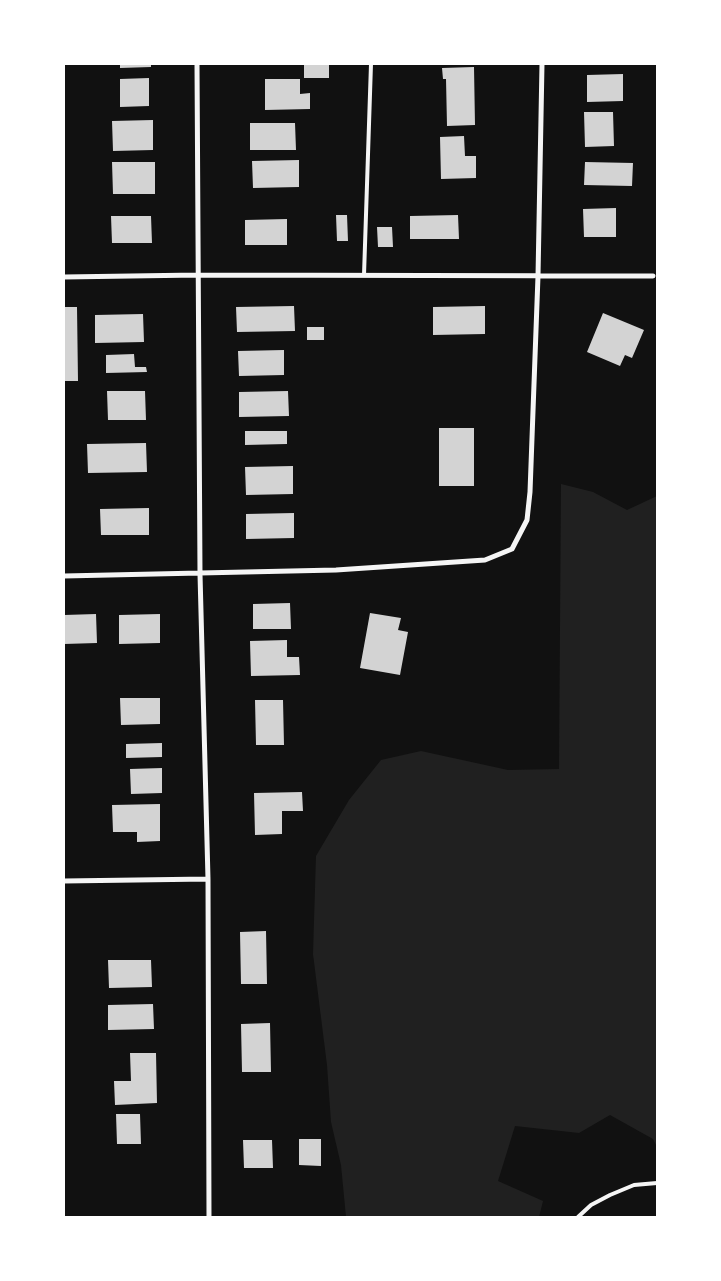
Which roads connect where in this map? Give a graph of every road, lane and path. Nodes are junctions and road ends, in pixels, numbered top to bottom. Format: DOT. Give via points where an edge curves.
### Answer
graph roads {
  1 [pos="197,64"];
  2 [pos="370,64"];
  3 [pos="542,64"];
  4 [pos="198,275"];
  5 [pos="364,275"];
  6 [pos="655,275"];
  7 [pos="538,276"];
  8 [pos="64,278"];
  9 [pos="200,574"];
  10 [pos="64,576"];
  11 [pos="208,879"];
  12 [pos="64,880"];
  13 [pos="657,1183"];
  14 [pos="209,1217"];
  15 [pos="578,1217"];
  1 -- 4 [label="street"];
  2 -- 5 [label="lane"];
  3 -- 7 [label="street"];
  4 -- 5 [label="street"];
  4 -- 8 [label="street"];
  4 -- 9 [label="street"];
  5 -- 7 [label="street"];
  6 -- 7 [label="street"];
  7 -- 9 [label="street" via="530,492 527,520 512,549 485,560 336,570"];
  9 -- 10 [label="street"];
  9 -- 11 [label="street"];
  11 -- 12 [label="street"];
  11 -- 14 [label="street"];
  13 -- 15 [label="lane" via="626,1188 591,1205"];
}
